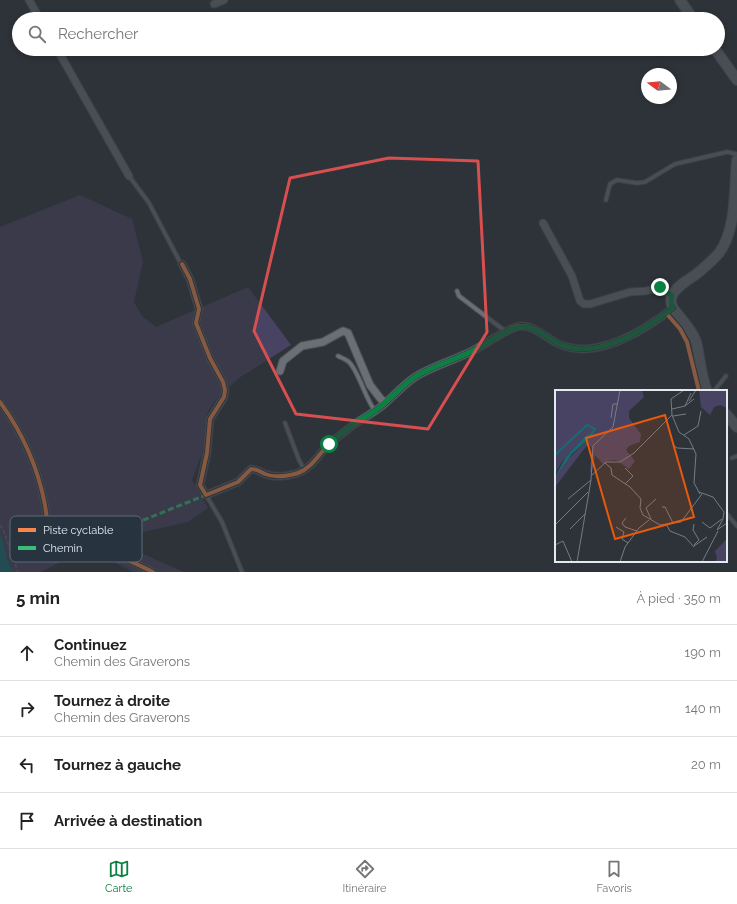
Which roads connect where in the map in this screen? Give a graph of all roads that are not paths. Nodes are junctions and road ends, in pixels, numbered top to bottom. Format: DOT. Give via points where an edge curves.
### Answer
graph roads {
  1 [pos="29,0"];
  2 [pos="224,0"];
  3 [pos="680,0"];
  4 [pos="214,4"];
  5 [pos="36,12"];
  6 [pos="689,12"];
  7 [pos="61,56"];
  8 [pos="720,56"];
  9 [pos="737,80"];
  10 [pos="737,154"];
  11 [pos="737,160"];
  12 [pos="129,176"];
  13 [pos="606,200"];
  14 [pos="735,206"];
  15 [pos="544,223"];
  16 [pos="182,264"];
  17 [pos="457,291"];
  18 [pos="672,296"];
  19 [pos="673,308"];
  20 [pos="506,332"];
  21 [pos="338,356"];
  22 [pos="280,371"];
  23 [pos="726,376"];
  24 [pos="707,390"];
  25 [pos="715,390"];
  26 [pos="0,402"];
  27 [pos="385,403"];
  28 [pos="375,411"];
  29 [pos="727,415"];
  30 [pos="285,423"];
  31 [pos="737,427"];
  32 [pos="737,456"];
  33 [pos="732,458"];
  34 [pos="304,469"];
  35 [pos="206,495"];
  36 [pos="727,514"];
  37 [pos="46,516"];
  38 [pos="737,526"];
  39 [pos="132,562"];
  40 [pos="153,572"];
  41 [pos="242,572"];
  1 -- 5 [label="street"];
  2 -- 4 [label="street"];
  3 -- 6 [label="street"];
  7 -- 12 [label="street"];
  8 -- 9 [label="street"];
  10 -- 13 [label="lane" via="727,152 676,164 645,182 617,180 610,184"];
  11 -- 14 [label="street"];
  12 -- 16 [label="lane" via="149,203"];
  14 -- 18 [label="street" via="723,248"];
  15 -- 18 [label="street" via="584,304 660,287"];
  16 -- 35 [label="street" via="190,279 199,309 196,323 225,390 224,397 210,419 207,453 200,485"];
  17 -- 20 [label="lane" via="459,296"];
  18 -- 19 [label="street"];
  19 -- 20 [label="street" via="626,339 583,349 573,349 557,343 529,327 517,327"];
  19 -- 24 [label="street" via="697,344"];
  20 -- 27 [label="street" via="475,350 415,378"];
  21 -- 28 [label="lane" via="350,363"];
  22 -- 27 [label="street" via="283,361 302,346 323,342 343,331 348,333 370,385"];
  23 -- 25 [label="lane"];
  26 -- 37 [label="street" via="21,435 31,457 39,479"];
  27 -- 28 [label="street"];
  28 -- 34 [label="street" via="340,435"];
  29 -- 31 [label="street"];
  30 -- 34 [label="lane"];
  32 -- 33 [label="lane"];
  34 -- 35 [label="street" via="278,476 266,475 252,469 238,482"];
  35 -- 41 [label="lane" via="222,522"];
  36 -- 38 [label="lane"];
  39 -- 40 [label="street"];
}
